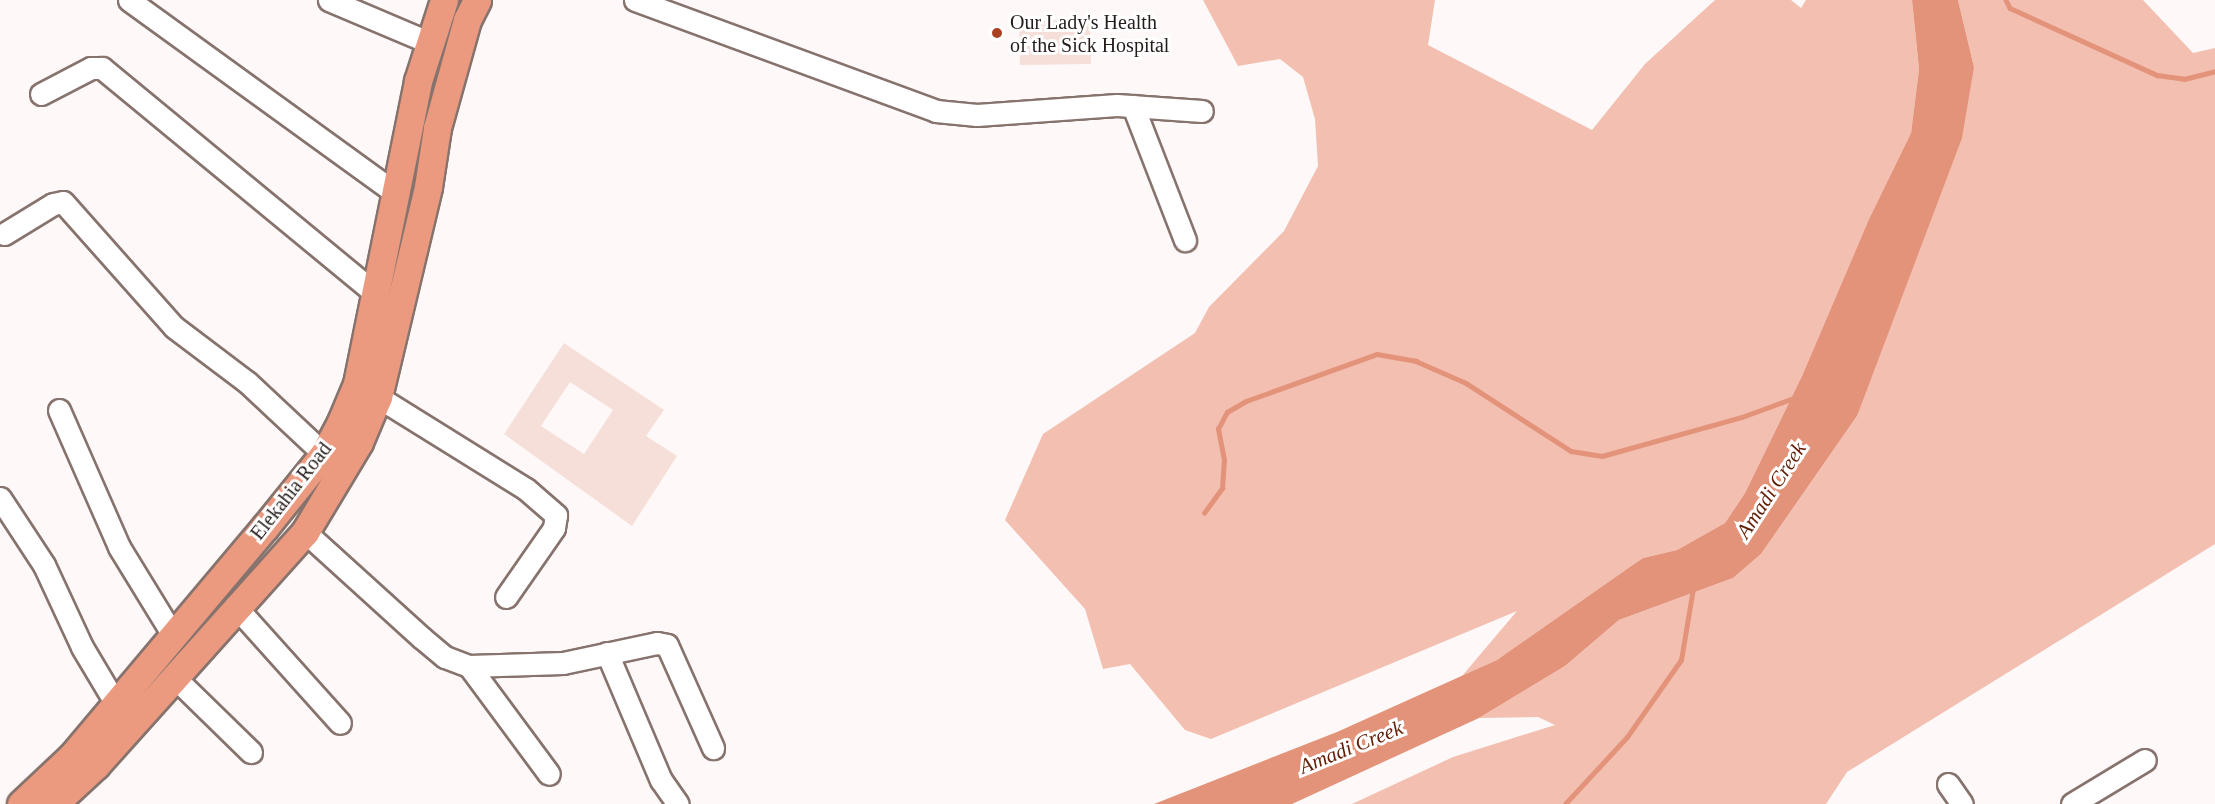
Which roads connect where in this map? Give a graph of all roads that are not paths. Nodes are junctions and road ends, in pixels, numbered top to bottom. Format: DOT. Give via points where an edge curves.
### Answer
graph roads {
  1 [pos="129,0"];
  2 [pos="329,0"];
  3 [pos="443,0"];
  4 [pos="477,0"];
  5 [pos="635,0"];
  6 [pos="428,42"];
  7 [pos="42,94"];
  8 [pos="1133,106"];
  9 [pos="1202,111"];
  10 [pos="396,193"];
  11 [pos="4,234"];
  12 [pos="1185,240"];
  13 [pos="375,293"];
  14 [pos="378,397"];
  15 [pos="59,410"];
  16 [pos="324,454"];
  17 [pos="0,498"];
  18 [pos="305,532"];
  19 [pos="506,597"];
  20 [pos="236,606"];
  21 [pos="173,635"];
  22 [pos="607,653"];
  23 [pos="469,666"];
  24 [pos="173,676"];
  25 [pos="116,704"];
  26 [pos="340,723"];
  27 [pos="713,748"];
  28 [pos="251,752"];
  29 [pos="2145,760"];
  30 [pos="549,774"];
  31 [pos="1948,784"];
  32 [pos="21,804"];
  33 [pos="54,804"];
  34 [pos="678,804"];
  35 [pos="1962,804"];
  36 [pos="2072,804"];
  1 -- 10 [label="street"];
  2 -- 6 [label="street"];
  3 -- 6 [label="main road, Elekahia Road"];
  4 -- 14 [label="main road, Elekahia Road" via="467,20 440,117 428,187"];
  5 -- 8 [label="street" via="936,111 977,115"];
  6 -- 10 [label="main road, Elekahia Road"];
  7 -- 13 [label="street" via="90,68 102,68"];
  8 -- 9 [label="street"];
  8 -- 12 [label="street"];
  10 -- 13 [label="main road, Elekahia Road"];
  11 -- 16 [label="street" via="53,204 63,202 174,327 247,382"];
  13 -- 16 [label="main road, Elekahia Road" via="357,384"];
  14 -- 18 [label="main road, Elekahia Road" via="354,451"];
  14 -- 19 [label="street" via="525,489 556,515 554,528"];
  15 -- 21 [label="street" via="119,547"];
  16 -- 21 [label="main road, Elekahia Road"];
  17 -- 25 [label="street" via="44,565 82,647"];
  18 -- 20 [label="main road, Elekahia Road"];
  18 -- 23 [label="street" via="429,645 445,657"];
  20 -- 24 [label="main road, Elekahia Road"];
  20 -- 26 [label="street"];
  21 -- 25 [label="main road, Elekahia Road"];
  22 -- 23 [label="street" via="563,663"];
  22 -- 27 [label="street" via="657,643 667,645"];
  22 -- 34 [label="street" via="661,780"];
  23 -- 30 [label="street"];
  24 -- 28 [label="street"];
  24 -- 33 [label="main road, Elekahia Road" via="96,765"];
  25 -- 32 [label="main road, Elekahia Road" via="72,756"];
  29 -- 36 [label="street"];
  31 -- 35 [label="street"];
}
